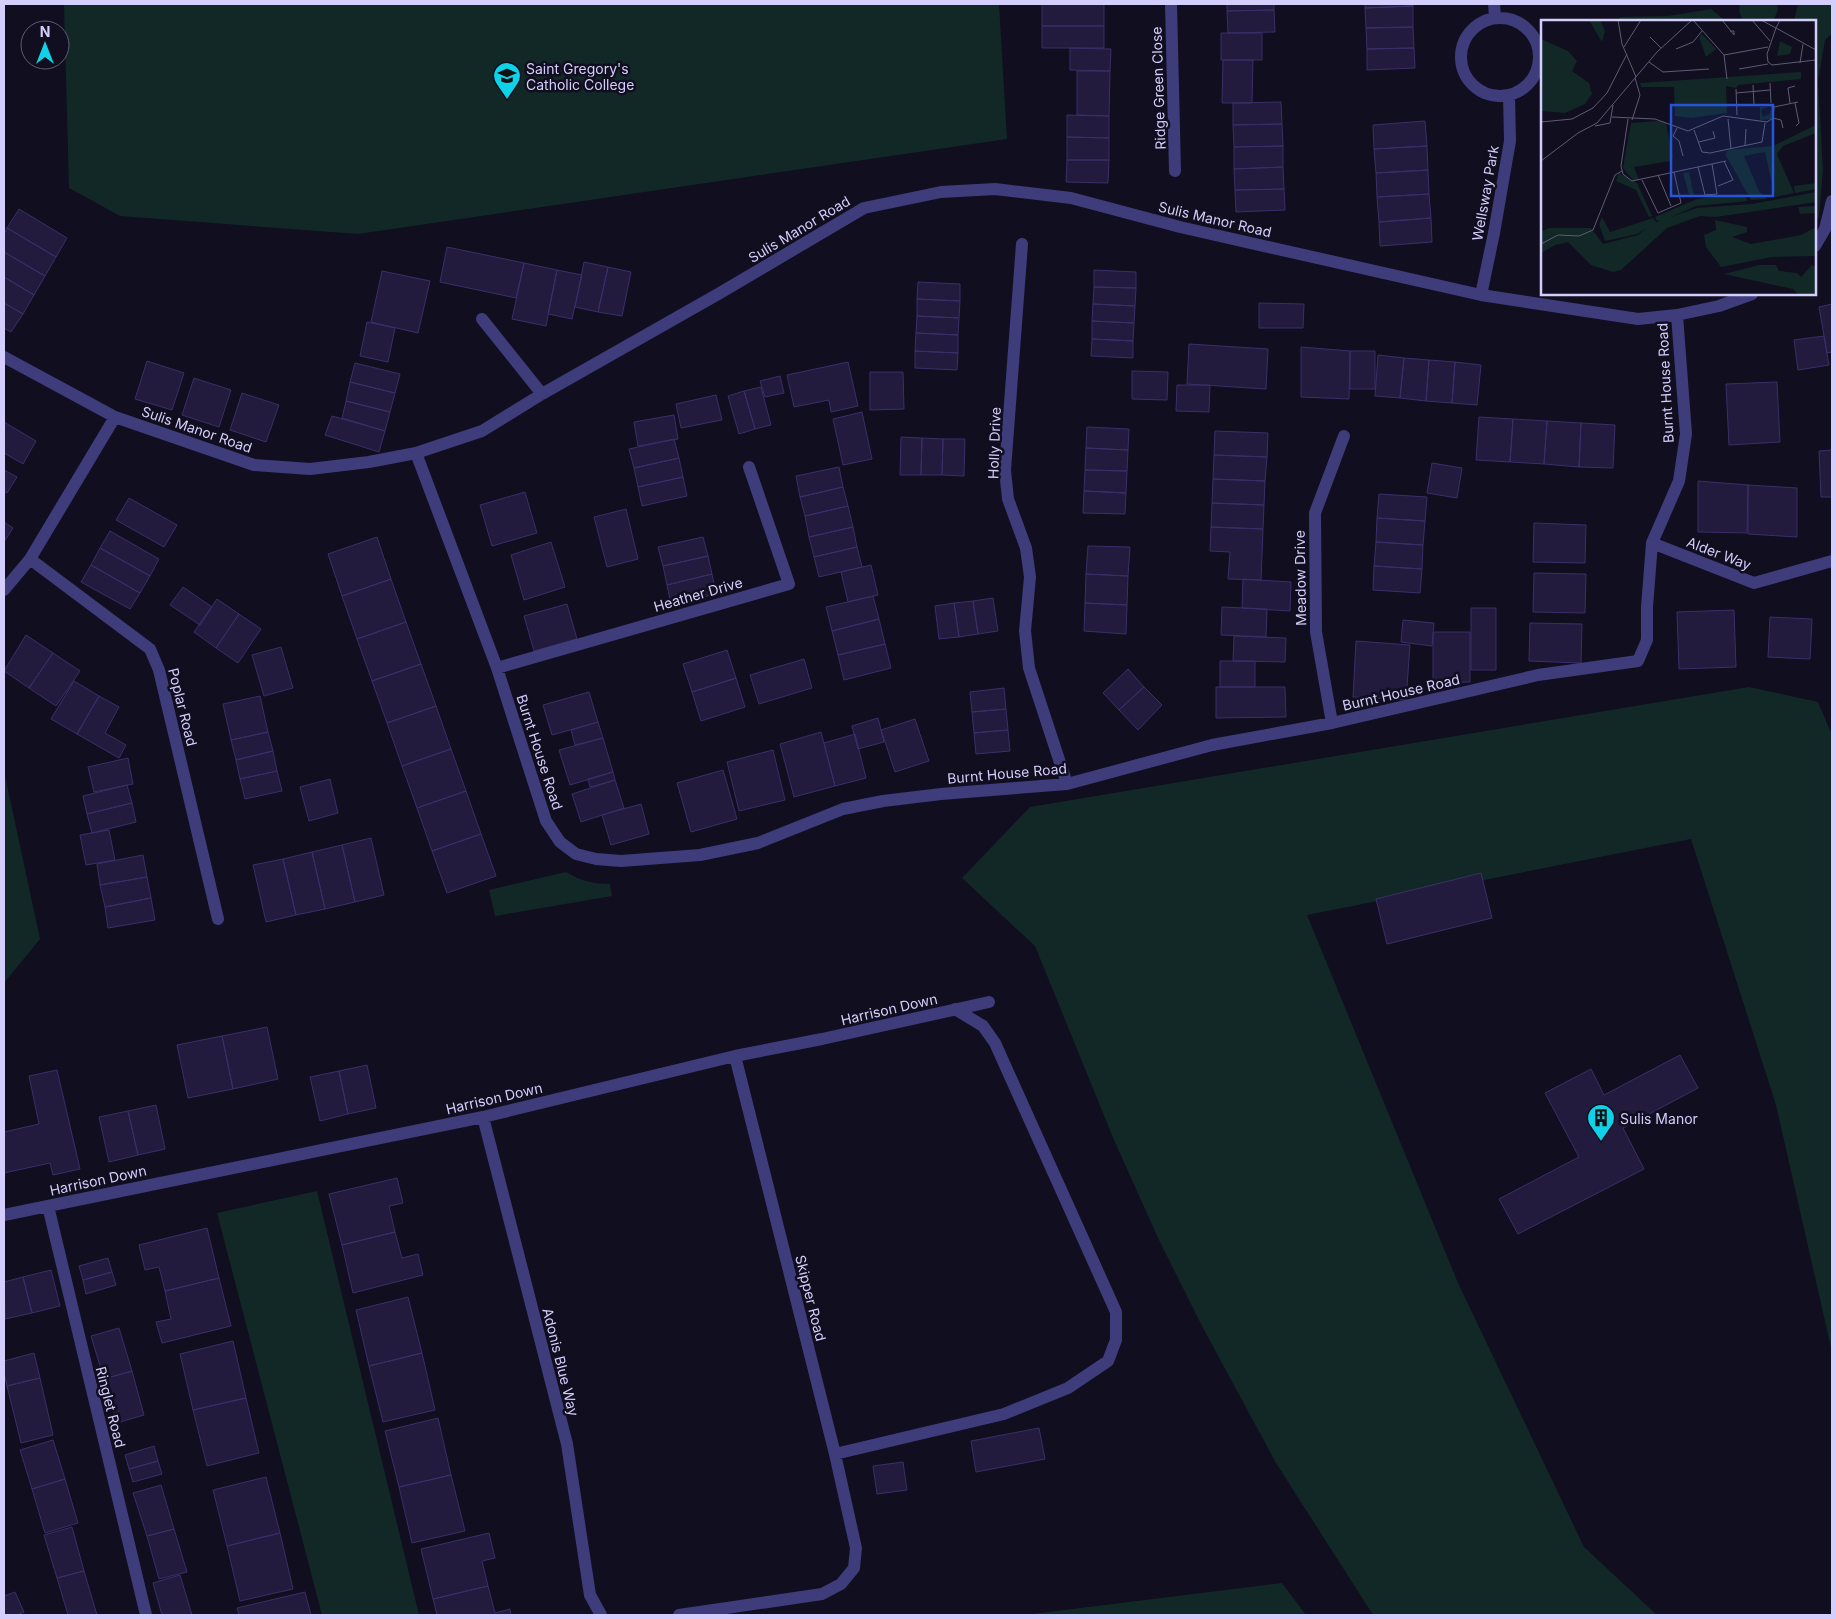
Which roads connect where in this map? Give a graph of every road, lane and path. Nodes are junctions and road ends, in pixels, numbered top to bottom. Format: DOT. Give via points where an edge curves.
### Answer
graph roads {
  1 [pos="1171,4"];
  2 [pos="1494,4"];
  3 [pos="1495,17"];
  4 [pos="1509,95"];
  5 [pos="1175,171"];
  6 [pos="1832,201"];
  7 [pos="1829,230"];
  8 [pos="1022,244"];
  9 [pos="1816,245"];
  10 [pos="1481,294"];
  11 [pos="1749,295"];
  12 [pos="1677,315"];
  13 [pos="482,319"];
  14 [pos="4,357"];
  15 [pos="542,394"];
  16 [pos="114,417"];
  17 [pos="1344,436"];
  18 [pos="416,453"];
  19 [pos="749,466"];
  20 [pos="1652,543"];
  21 [pos="30,558"];
  22 [pos="1832,561"];
  23 [pos="4,590"];
  24 [pos="497,668"];
  25 [pos="1332,723"];
  26 [pos="1067,784"];
  27 [pos="218,919"];
  28 [pos="989,1002"];
  29 [pos="955,1009"];
  30 [pos="735,1056"];
  31 [pos="482,1117"];
  32 [pos="48,1206"];
  33 [pos="4,1215"];
  34 [pos="835,1454"];
  35 [pos="146,1615"];
  36 [pos="601,1615"];
  37 [pos="679,1615"];
  1 -- 5 [label="street, Ridge Green Close"];
  2 -- 3 [label="street"];
  3 -- 4 [label="street" via="1519,22 1529,30 1539,51 1539,62 1529,83"];
  3 -- 4 [label="street" via="1472,28 1460,51 1460,64 1473,86 1484,93"];
  4 -- 10 [label="street, Wellsway Park" via="1510,141"];
  6 -- 7 [label="street"];
  7 -- 9 [label="street"];
  8 -- 26 [label="street, Holly Drive" via="1005,470 1008,499 1026,548 1030,577 1025,631 1029,668"];
  10 -- 12 [label="street, Sulis Manor Road" via="1638,319"];
  10 -- 15 [label="street, Sulis Manor Road" via="1180,227 1071,198 995,189 941,192 864,208"];
  11 -- 12 [label="street, Sulis Manor Road" via="1719,306"];
  12 -- 20 [label="street, Burnt House Road" via="1686,434 1679,481"];
  13 -- 15 [label="street"];
  14 -- 16 [label="street, Sulis Manor Road"];
  15 -- 18 [label="street, Sulis Manor Road" via="482,431"];
  16 -- 18 [label="street, Sulis Manor Road" via="254,465 310,469"];
  16 -- 21 [label="street"];
  17 -- 25 [label="street, Meadow Drive" via="1315,513 1316,632"];
  18 -- 24 [label="street, Burnt House Road"];
  19 -- 24 [label="street, Heather Drive" via="789,584"];
  20 -- 22 [label="street, Alder Way" via="1754,583"];
  20 -- 25 [label="street, Burnt House Road" via="1647,640 1638,661 1538,675"];
  21 -- 23 [label="street"];
  21 -- 27 [label="street, Poplar Road" via="150,649 159,670"];
  24 -- 26 [label="street, Burnt House Road" via="546,821 560,842 576,854 596,859 621,861 700,855 758,843 843,809 884,801"];
  25 -- 26 [label="street, Burnt House Road" via="1212,745"];
  28 -- 29 [label="street, Harrison Down"];
  29 -- 30 [label="street, Harrison Down"];
  29 -- 34 [label="street" via="983,1026 995,1043 1116,1312 1116,1340 1108,1362 1068,1388 1004,1414"];
  30 -- 31 [label="street, Harrison Down"];
  30 -- 34 [label="street, Skipper Road"];
  31 -- 32 [label="street, Harrison Down"];
  31 -- 36 [label="street, Adonis Blue Way" via="567,1444 590,1595"];
  32 -- 33 [label="street, Harrison Down"];
  32 -- 35 [label="street, Ringlet Road"];
  34 -- 37 [label="street, Skipper Road" via="856,1548 854,1568 841,1584 822,1594"];
}
